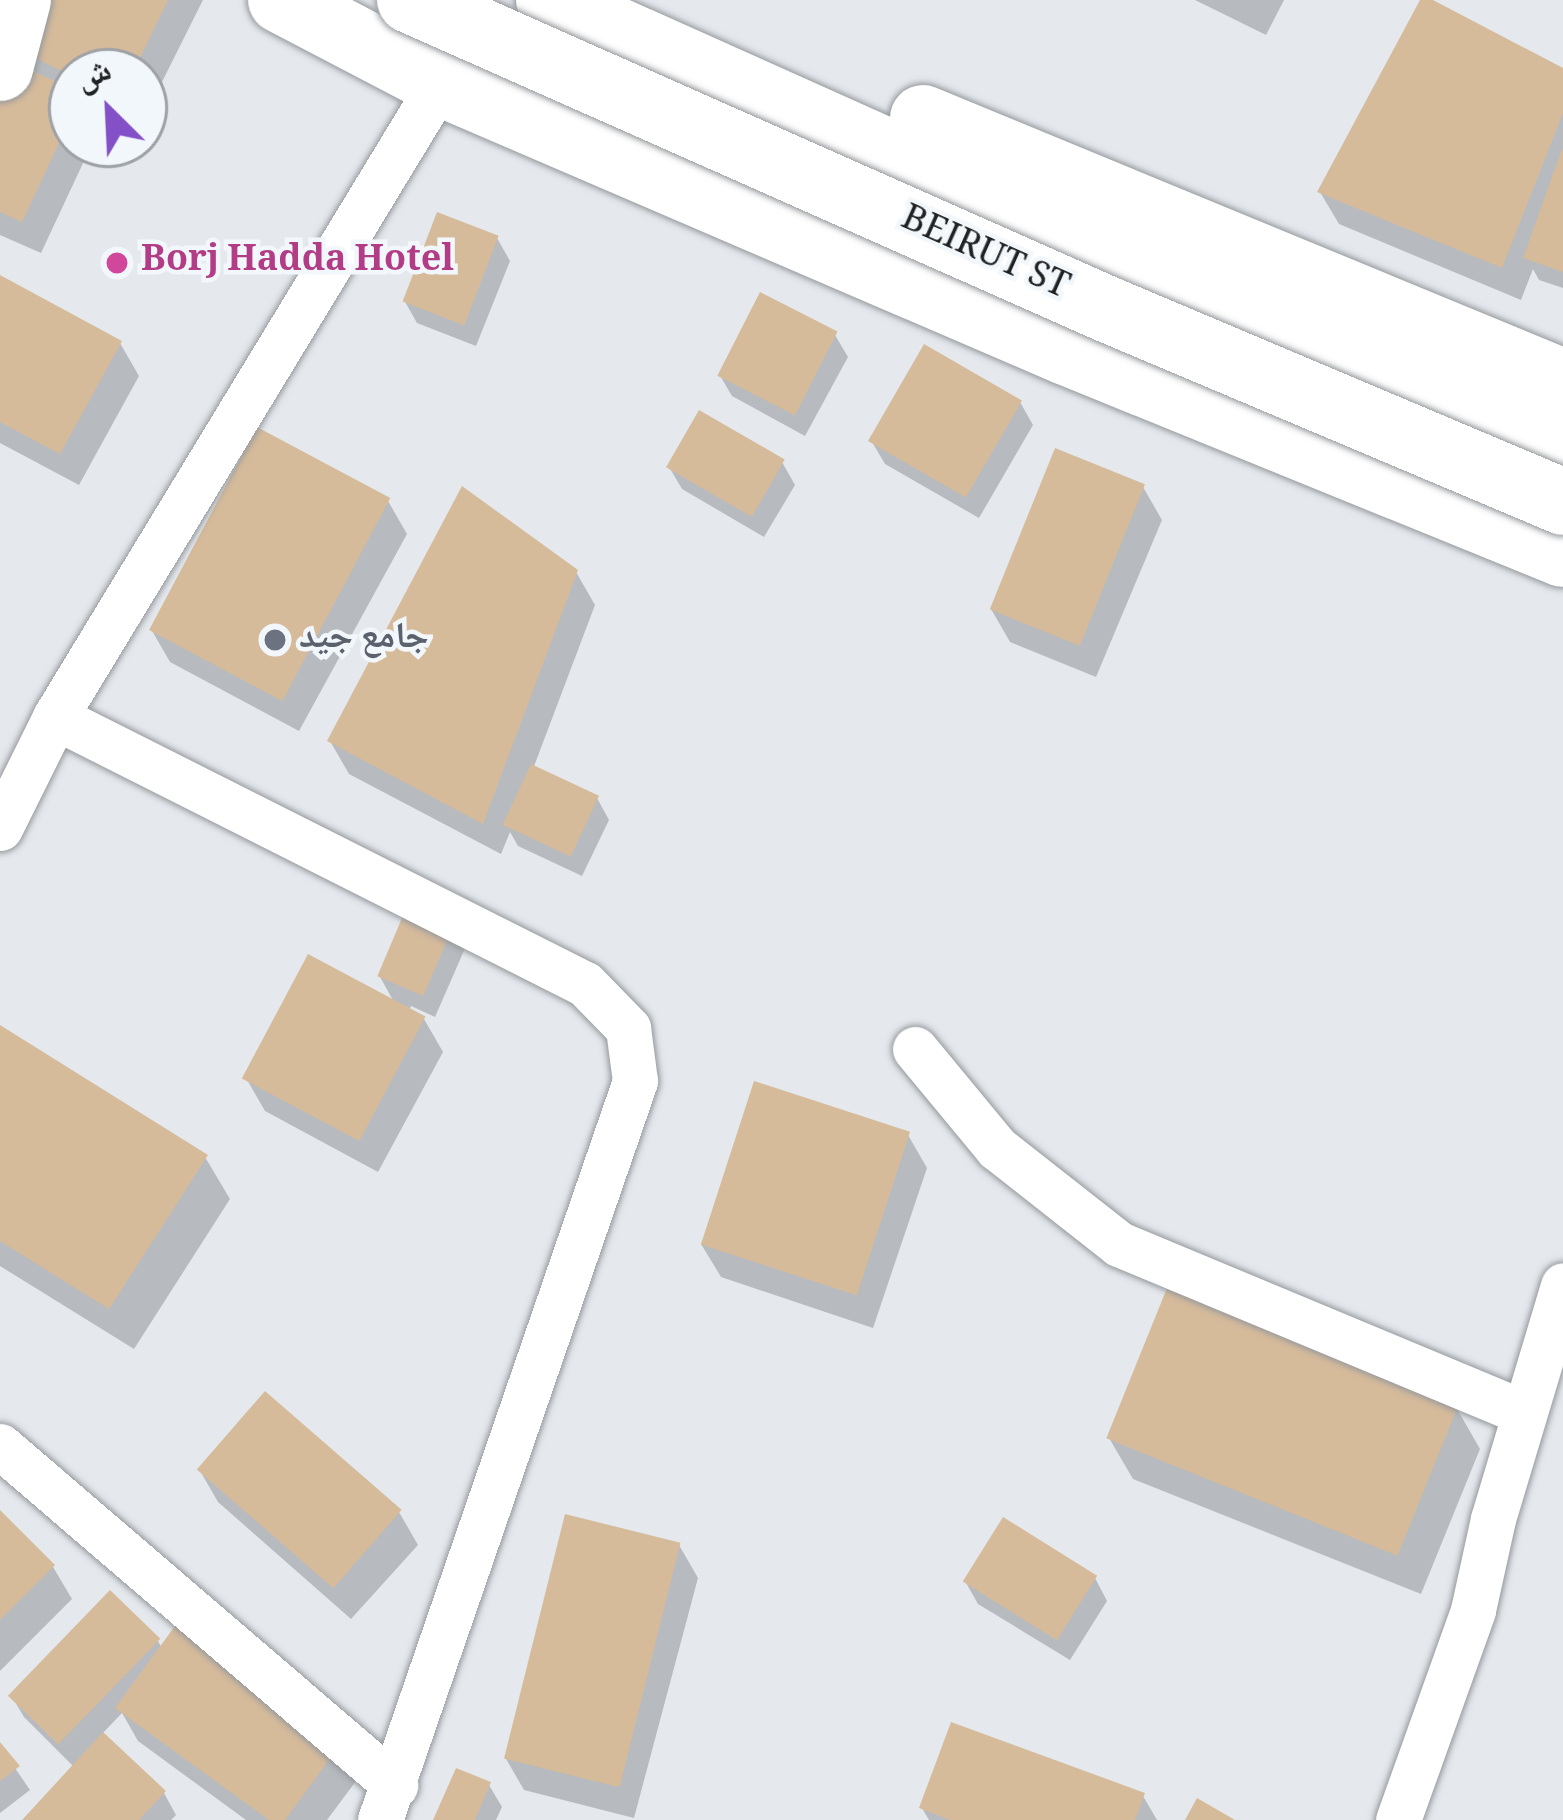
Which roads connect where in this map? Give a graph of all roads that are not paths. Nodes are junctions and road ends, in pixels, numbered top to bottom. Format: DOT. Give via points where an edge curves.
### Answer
graph roads {
  1 [pos="38,0"];
  2 [pos="281,0"];
  3 [pos="410,0"];
  4 [pos="496,0"];
  5 [pos="549,0"];
  6 [pos="651,0"];
  7 [pos="7,42"];
  8 [pos="440,83"];
  9 [pos="1563,382"];
  10 [pos="1563,435"];
  11 [pos="1563,502"];
  12 [pos="1563,554"];
  13 [pos="55,717"];
  14 [pos="0,828"];
  15 [pos="915,1049"];
  16 [pos="1563,1285"];
  17 [pos="1523,1412"];
  18 [pos="0,1446"];
  19 [pos="388,1802"];
  20 [pos="1398,1820"];
  1 -- 7 [label="street"];
  2 -- 8 [label="street"];
  3 -- 11 [label="street, BEIRUT ST, bridge"];
  4 -- 8 [label="street"];
  5 -- 10 [label="street, BEIRUT ST" via="1127,259"];
  6 -- 9 [label="street" via="1134,209"];
  8 -- 12 [label="street"];
  8 -- 13 [label="street"];
  13 -- 14 [label="street"];
  13 -- 19 [label="street" via="585,984 628,1028 635,1081"];
  15 -- 17 [label="street" via="997,1148 1118,1244"];
  16 -- 17 [label="street"];
  17 -- 20 [label="street" via="1473,1610"];
  18 -- 19 [label="street"];
}
